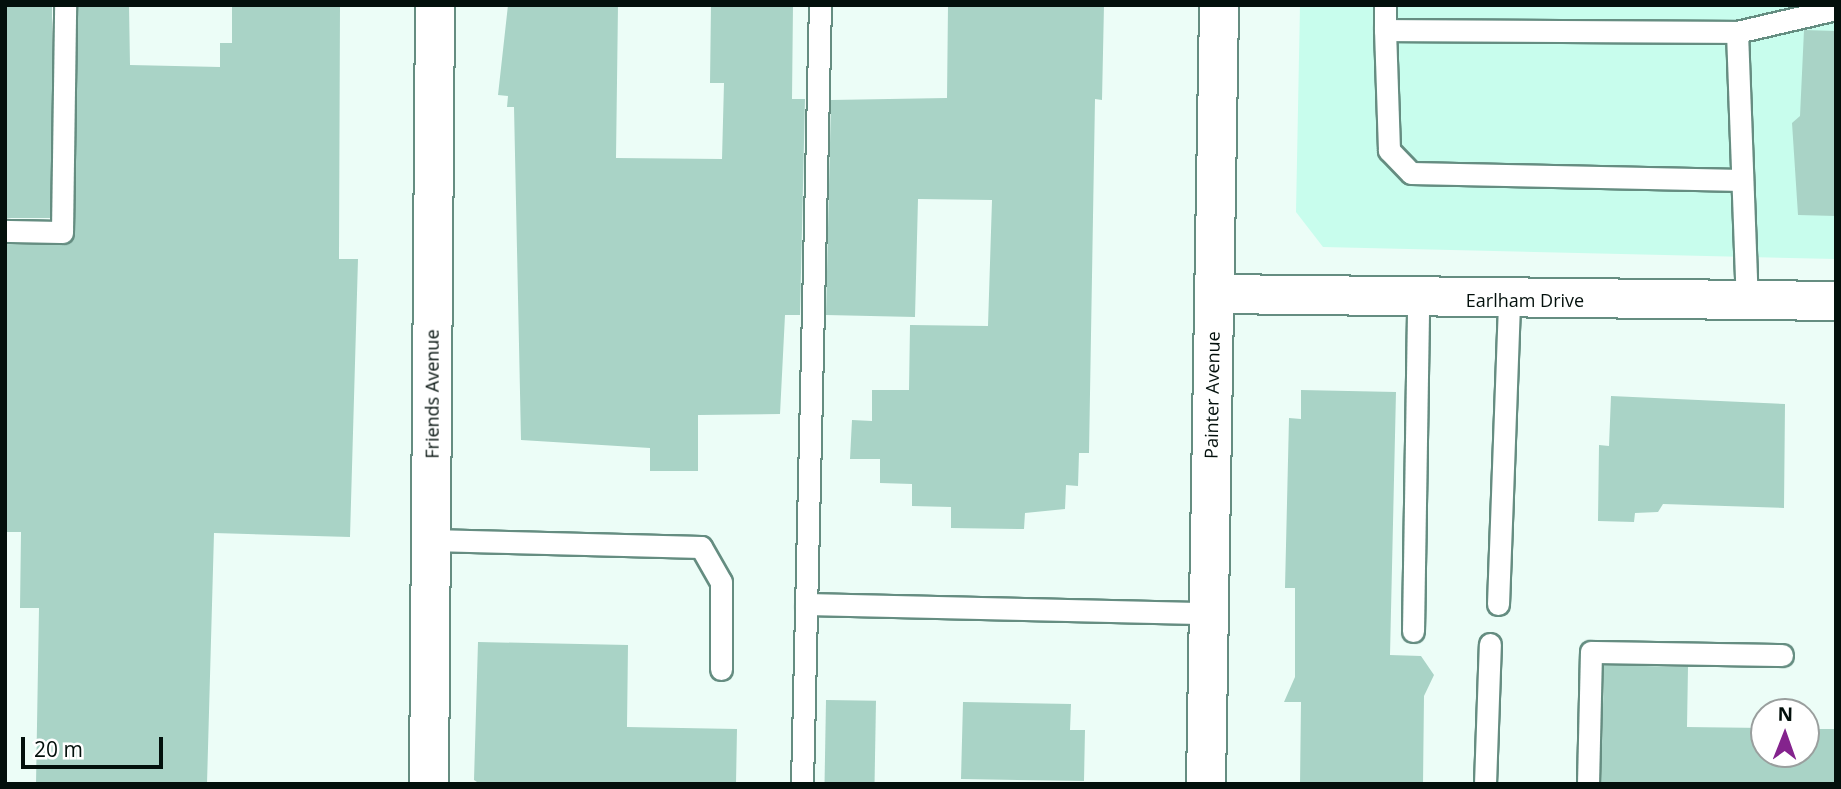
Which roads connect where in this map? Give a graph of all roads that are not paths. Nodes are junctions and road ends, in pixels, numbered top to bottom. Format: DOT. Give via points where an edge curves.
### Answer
graph roads {
  1 [pos="65,5"];
  2 [pos="435,5"];
  3 [pos="820,5"];
  4 [pos="1219,5"];
  5 [pos="1385,5"];
  6 [pos="1836,9"];
  7 [pos="1385,30"];
  8 [pos="1737,32"];
  9 [pos="1742,180"];
  10 [pos="5,231"];
  11 [pos="1214,295"];
  12 [pos="1418,299"];
  13 [pos="1747,300"];
  14 [pos="1509,301"];
  15 [pos="1836,302"];
  16 [pos="431,540"];
  17 [pos="806,604"];
  18 [pos="1498,604"];
  19 [pos="1209,613"];
  20 [pos="1413,631"];
  21 [pos="1490,644"];
  22 [pos="1782,655"];
  23 [pos="721,669"];
  24 [pos="429,784"];
  25 [pos="802,784"];
  26 [pos="1206,784"];
  27 [pos="1485,784"];
  28 [pos="1588,784"];
  1 -- 10 [label="lane" via="62,232"];
  2 -- 16 [label="street, Friends Avenue"];
  3 -- 17 [label="lane"];
  4 -- 11 [label="street, Painter Avenue"];
  5 -- 7 [label="lane"];
  6 -- 8 [label="lane"];
  7 -- 8 [label="lane"];
  7 -- 9 [label="lane" via="1389,150 1410,173"];
  8 -- 9 [label="lane"];
  9 -- 13 [label="lane"];
  11 -- 12 [label="street, Earlham Drive"];
  11 -- 19 [label="street, Painter Avenue"];
  12 -- 14 [label="street, Earlham Drive"];
  12 -- 20 [label="lane"];
  13 -- 14 [label="street, Earlham Drive"];
  13 -- 15 [label="street, Earlham Drive"];
  14 -- 18 [label="lane"];
  16 -- 23 [label="lane" via="701,547 721,582"];
  16 -- 24 [label="street, Friends Avenue"];
  17 -- 19 [label="lane"];
  17 -- 25 [label="lane"];
  19 -- 26 [label="street, Painter Avenue"];
  21 -- 27 [label="lane"];
  22 -- 28 [label="lane" via="1591,652"];
}
